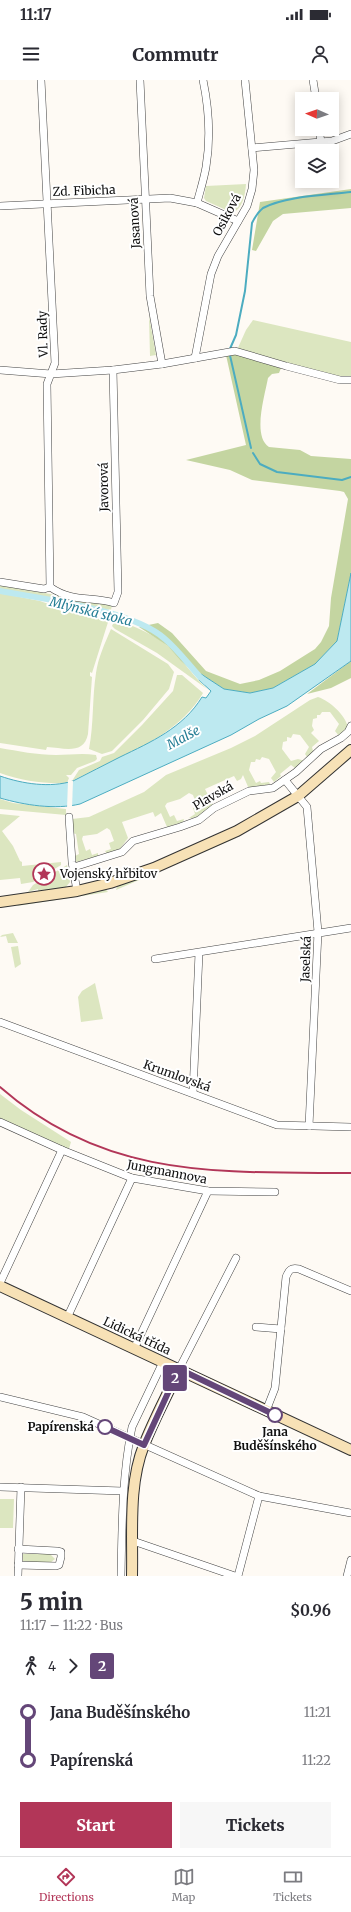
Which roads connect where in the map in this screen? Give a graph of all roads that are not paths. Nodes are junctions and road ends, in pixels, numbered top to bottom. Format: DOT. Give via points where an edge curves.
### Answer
graph roads {
  1 [pos="41,80"];
  2 [pos="140,80"];
  3 [pos="203,80"];
  4 [pos="245,80"];
  5 [pos="313,80"];
  6 [pos="315,92"];
  7 [pos="351,134"];
  8 [pos="320,136"];
  9 [pos="321,142"];
  10 [pos="252,148"];
  11 [pos="145,199"];
  12 [pos="48,203"];
  13 [pos="197,203"];
  14 [pos="0,206"];
  15 [pos="238,221"];
  16 [pos="195,358"];
  17 [pos="162,364"];
  18 [pos="0,370"];
  19 [pos="112,370"];
  20 [pos="51,374"];
  21 [pos="351,380"];
  22 [pos="0,582"];
  23 [pos="50,587"];
  24 [pos="351,726"];
  25 [pos="351,750"];
  26 [pos="284,780"];
  27 [pos="298,796"];
  28 [pos="69,817"];
  29 [pos="73,865"];
  30 [pos="77,891"];
  31 [pos="0,902"];
  32 [pos="351,928"];
  33 [pos="318,932"];
  34 [pos="199,953"];
  35 [pos="155,959"];
  36 [pos="0,1022"];
  37 [pos="193,1093"];
  38 [pos="0,1122"];
  39 [pos="309,1126"];
  40 [pos="351,1126"];
  41 [pos="62,1150"];
  42 [pos="132,1178"];
  43 [pos="208,1191"];
  44 [pos="271,1193"];
  45 [pos="236,1258"];
  46 [pos="0,1285"];
  47 [pos="351,1291"];
  48 [pos="67,1318"];
  49 [pos="256,1327"];
  50 [pos="281,1329"];
  51 [pos="134,1349"];
  52 [pos="163,1362"];
  53 [pos="179,1369"];
  54 [pos="0,1397"];
  55 [pos="266,1411"];
  56 [pos="130,1439"];
  57 [pos="144,1445"];
  58 [pos="351,1450"];
  59 [pos="0,1487"];
  60 [pos="21,1487"];
  61 [pos="123,1491"];
  62 [pos="259,1496"];
  63 [pos="351,1514"];
  64 [pos="133,1541"];
  65 [pos="18,1549"];
  66 [pos="351,1560"];
  67 [pos="18,1565"];
  68 [pos="18,1576"];
  69 [pos="121,1576"];
  70 [pos="132,1576"];
  71 [pos="235,1576"];
  72 [pos="238,1576"];
  73 [pos="347,1576"];
  1 -- 12 [label="street, Vl. Rady"];
  2 -- 11 [label="street, Jasanová"];
  3 -- 13 [label="street" via="208,105 209,136 206,167"];
  4 -- 10 [label="street, Osiková"];
  5 -- 6 [label="street"];
  7 -- 9 [label="street"];
  8 -- 9 [label="street"];
  9 -- 10 [label="street"];
  10 -- 15 [label="street, Osiková" via="252,189 247,206"];
  11 -- 12 [label="street, Zd. Fibicha"];
  11 -- 13 [label="street, Zd. Fibicha" via="170,198"];
  11 -- 17 [label="street, Jasanová" via="150,296"];
  12 -- 14 [label="street, Zd. Fibicha"];
  12 -- 20 [label="street, Vl. Rady" via="55,363"];
  13 -- 15 [label="street, Zd. Fibicha"];
  15 -- 16 [label="street, Osiková" via="211,274"];
  16 -- 17 [label="street"];
  16 -- 21 [label="street" via="233,351 326,376"];
  17 -- 19 [label="street"];
  18 -- 20 [label="street"];
  19 -- 20 [label="street"];
  19 -- 23 [label="street, Javorová" via="118,592 114,603 80,599 59,593"];
  20 -- 23 [label="street, Vl. Rady" via="47,384"];
  22 -- 23 [label="street" via="44,589"];
  24 -- 26 [label="street, Plavská" via="341,738 320,749 308,762"];
  25 -- 27 [label="street"];
  26 -- 27 [label="street, Jaselská"];
  26 -- 29 [label="street, Plavská" via="274,788 249,791 214,808 199,820 131,842 122,852"];
  27 -- 30 [label="street" via="237,831 154,868"];
  27 -- 33 [label="street, Jaselská" via="307,807"];
  28 -- 29 [label="street"];
  29 -- 30 [label="street"];
  30 -- 31 [label="street"];
  32 -- 33 [label="street"];
  33 -- 34 [label="street"];
  33 -- 39 [label="street, Jaselská"];
  34 -- 35 [label="street"];
  34 -- 37 [label="street"];
  36 -- 37 [label="street, Krumlovská"];
  37 -- 39 [label="street, Krumlovská" via="277,1124"];
  38 -- 41 [label="street, Jungmannova"];
  39 -- 40 [label="street, Krumlovská"];
  41 -- 42 [label="street, Jungmannova"];
  41 -- 46 [label="street"];
  42 -- 43 [label="street, Jungmannova"];
  42 -- 48 [label="street"];
  43 -- 44 [label="street, Jungmannova"];
  43 -- 51 [label="street"];
  45 -- 53 [label="street"];
  46 -- 48 [label="street, Lidická třída"];
  47 -- 50 [label="street" via="291,1268 286,1277"];
  48 -- 51 [label="street, Lidická třída"];
  49 -- 50 [label="street"];
  50 -- 55 [label="street" via="275,1388"];
  51 -- 52 [label="street, Lidická třída"];
  52 -- 53 [label="street, Lidická třída"];
  52 -- 56 [label="street" via="132,1427"];
  53 -- 55 [label="street, Lidická třída"];
  53 -- 57 [label="street"];
  54 -- 56 [label="street" via="78,1416"];
  55 -- 58 [label="street, Lidická třída"];
  56 -- 57 [label="street"];
  56 -- 61 [label="street"];
  57 -- 62 [label="street"];
  57 -- 64 [label="street" via="134,1496"];
  59 -- 60 [label="street"];
  60 -- 61 [label="street"];
  60 -- 65 [label="street"];
  61 -- 69 [label="street"];
  62 -- 63 [label="street"];
  62 -- 72 [label="street"];
  64 -- 70 [label="street"];
  64 -- 71 [label="street"];
  65 -- 67 [label="street"];
  65 -- 67 [label="street" via="57,1551 61,1557 59,1565 56,1566"];
  66 -- 73 [label="street"];
  67 -- 68 [label="street"];
}
